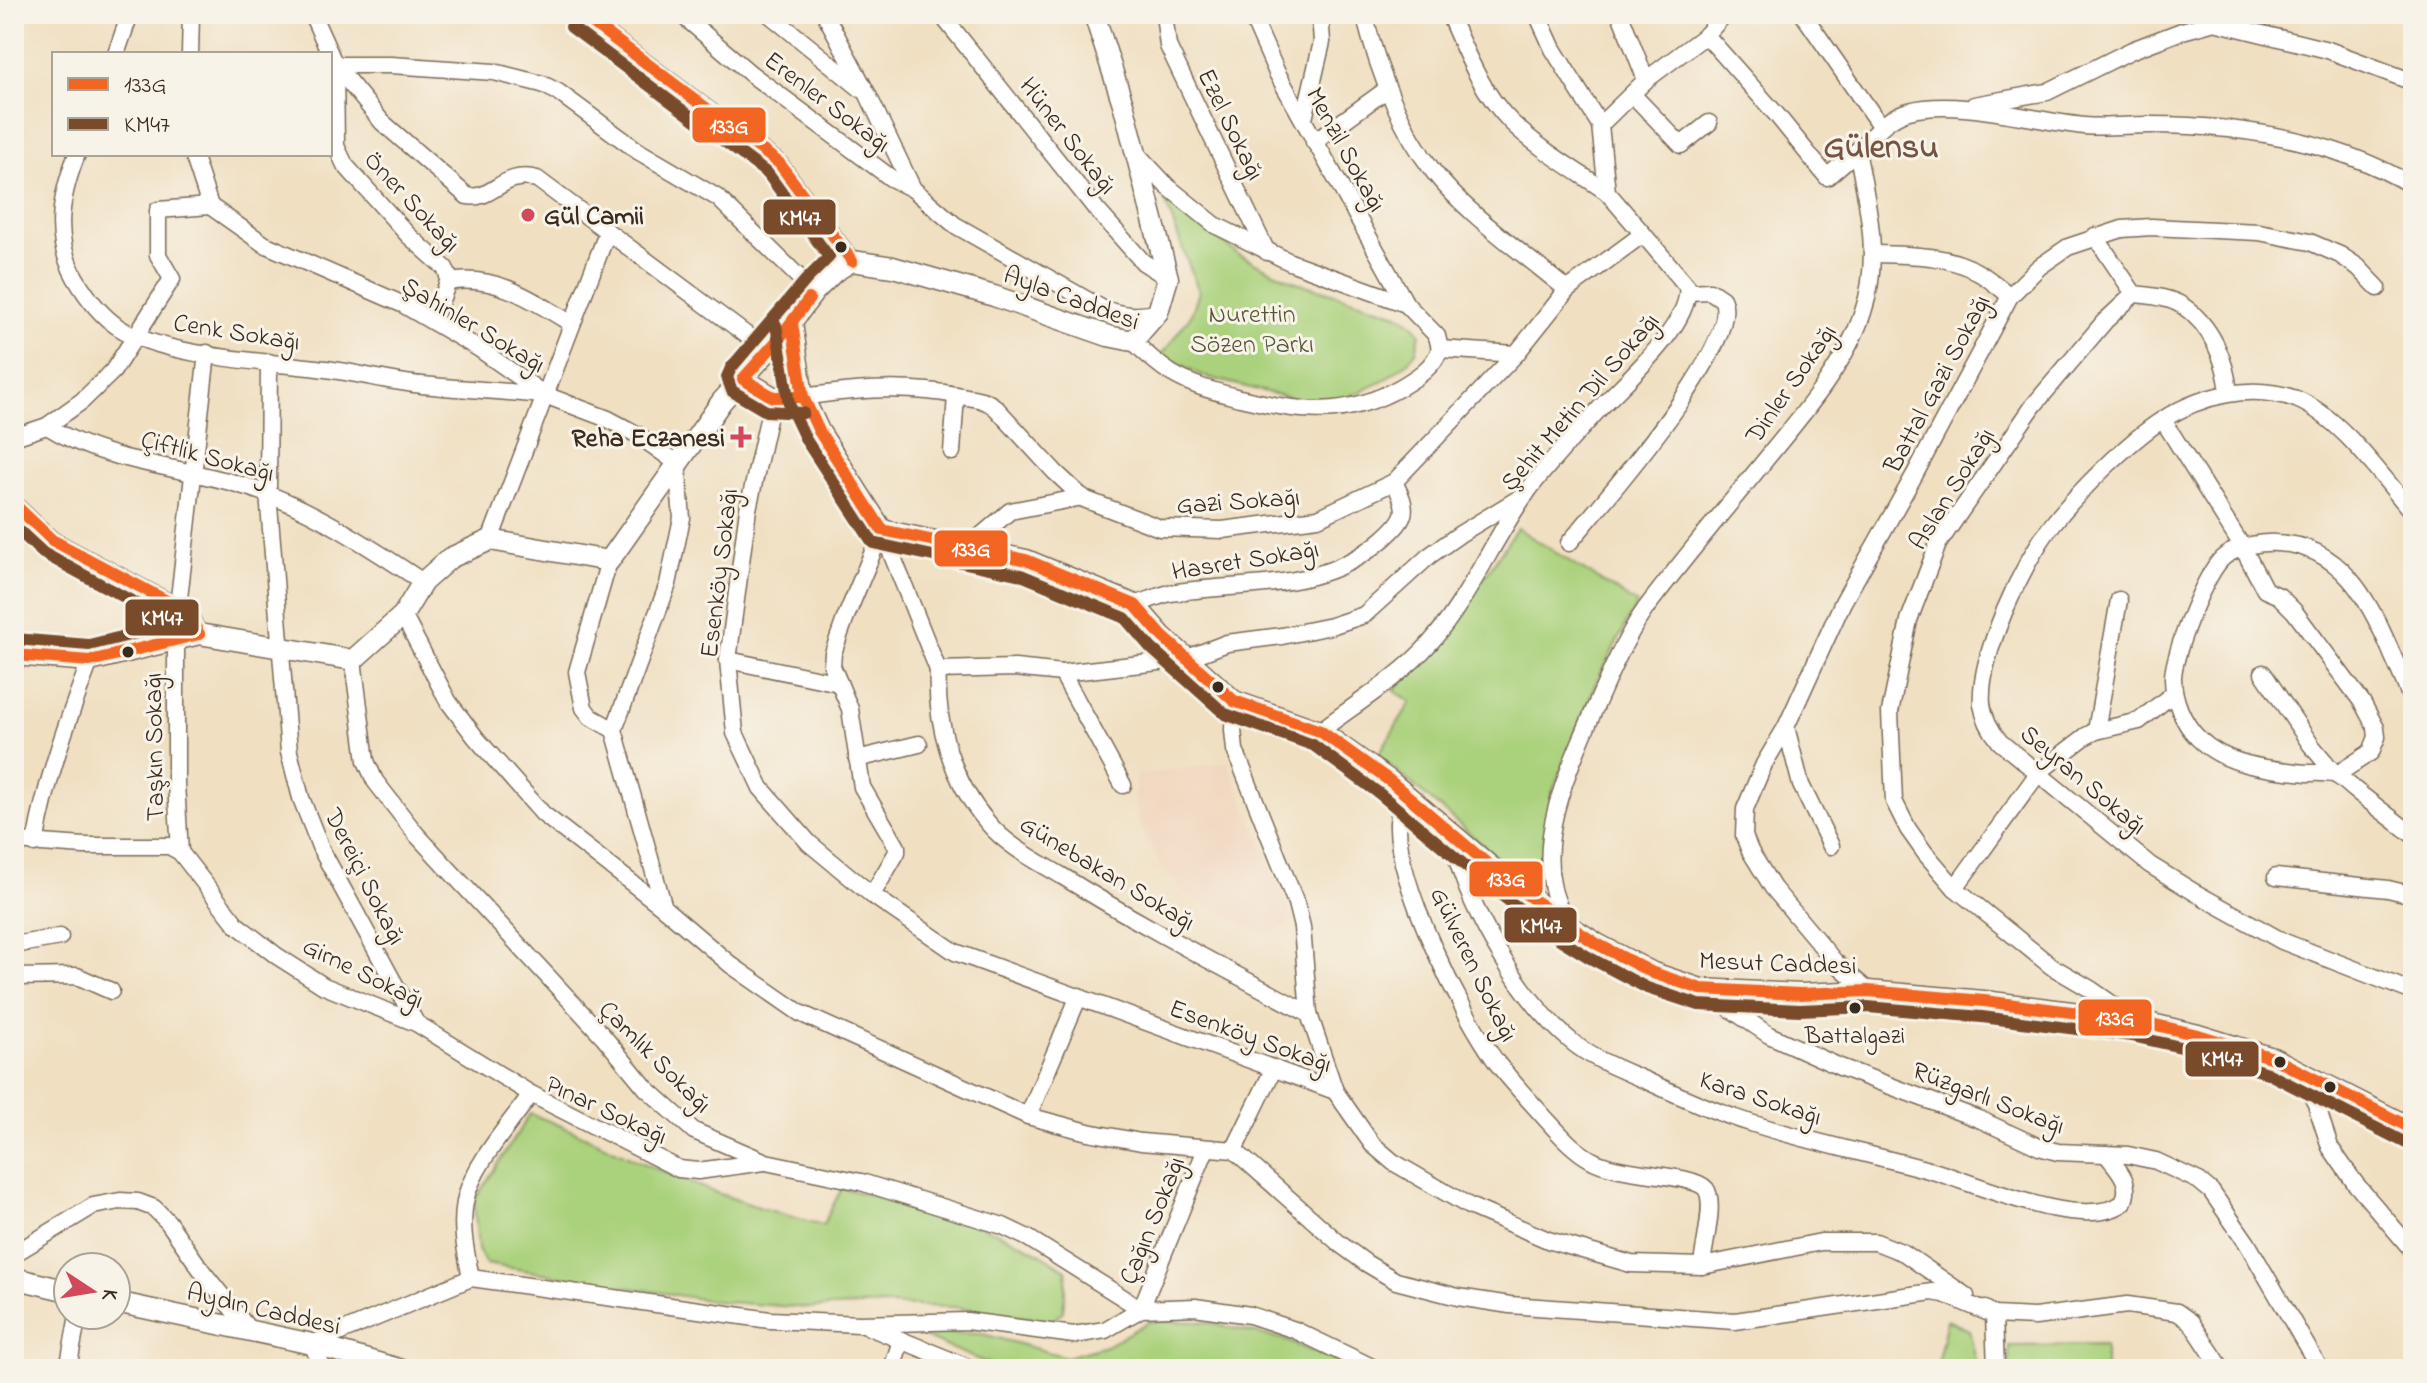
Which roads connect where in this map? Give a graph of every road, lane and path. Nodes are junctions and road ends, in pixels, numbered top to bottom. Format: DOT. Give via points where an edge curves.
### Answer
graph roads {
  1 [pos="130,14"];
  2 [pos="191,14"];
  3 [pos="312,14"];
  4 [pos="581,14"];
  5 [pos="681,14"];
  6 [pos="769,14"];
  7 [pos="825,14"];
  8 [pos="941,14"];
  9 [pos="960,14"];
  10 [pos="1094,14"];
  11 [pos="1164,14"];
  12 [pos="1251,14"];
  13 [pos="1320,14"];
  14 [pos="1364,14"];
  15 [pos="1449,14"];
  16 [pos="1537,14"];
  17 [pos="1620,14"];
  18 [pos="1725,14"];
  19 [pos="1803,14"];
  20 [pos="2244,14"];
  21 [pos="2213,22"];
  22 [pos="1706,35"];
  23 [pos="967,45"];
  24 [pos="117,52"];
  25 [pos="190,52"];
  26 [pos="329,52"];
  27 [pos="332,58"];
  28 [pos="335,65"];
  29 [pos="1646,80"];
  30 [pos="2413,82"];
  31 [pos="1386,90"];
  32 [pos="1632,94"];
  33 [pos="868,95"];
  34 [pos="1957,108"];
  35 [pos="1304,119"];
  36 [pos="1709,123"];
  37 [pos="1600,125"];
  38 [pos="1881,127"];
  39 [pos="1314,142"];
  40 [pos="1857,151"];
  41 [pos="1137,154"];
  42 [pos="76,156"];
  43 [pos="194,156"];
  44 [pos="2413,186"];
  45 [pos="913,189"];
  46 [pos="1607,192"];
  47 [pos="210,206"];
  48 [pos="607,233"];
  49 [pos="1643,234"];
  50 [pos="2095,236"];
  51 [pos="1267,252"];
  52 [pos="1874,254"];
  53 [pos="852,261"];
  54 [pos="1168,278"];
  55 [pos="448,282"];
  56 [pos="2378,288"];
  57 [pos="1567,290"];
  58 [pos="814,292"];
  59 [pos="1688,292"];
  60 [pos="2134,294"];
  61 [pos="2010,296"];
  62 [pos="1406,304"];
  63 [pos="1158,312"];
  64 [pos="433,321"];
  65 [pos="792,323"];
  66 [pos="572,324"];
  67 [pos="136,336"];
  68 [pos="1133,341"];
  69 [pos="1440,349"];
  70 [pos="768,351"];
  71 [pos="207,353"];
  72 [pos="1516,354"];
  73 [pos="269,362"];
  74 [pos="743,379"];
  75 [pos="2229,393"];
  76 [pos="545,395"];
  77 [pos="956,395"];
  78 [pos="773,397"];
  79 [pos="803,397"];
  80 [pos="2163,420"];
  81 [pos="47,426"];
  82 [pos="14,437"];
  83 [pos="952,452"];
  84 [pos="677,463"];
  85 [pos="191,473"];
  86 [pos="1394,482"];
  87 [pos="268,493"];
  88 [pos="1526,494"];
  89 [pos="1083,497"];
  90 [pos="14,504"];
  91 [pos="2413,513"];
  92 [pos="882,530"];
  93 [pos="490,540"];
  94 [pos="1569,543"];
  95 [pos="969,546"];
  96 [pos="2243,548"];
  97 [pos="609,561"];
  98 [pos="423,582"];
  99 [pos="2119,600"];
  100 [pos="1135,605"];
  101 [pos="178,607"];
  102 [pos="403,615"];
  103 [pos="199,634"];
  104 [pos="176,642"];
  105 [pos="279,649"];
  106 [pos="14,655"];
  107 [pos="1185,659"];
  108 [pos="353,660"];
  109 [pos="728,660"];
  110 [pos="90,661"];
  111 [pos="938,670"];
  112 [pos="1062,673"];
  113 [pos="2263,673"];
  114 [pos="839,683"];
  115 [pos="2174,693"];
  116 [pos="1234,701"];
  117 [pos="2413,704"];
  118 [pos="1786,727"];
  119 [pos="614,730"];
  120 [pos="1320,731"];
  121 [pos="2096,731"];
  122 [pos="919,744"];
  123 [pos="857,759"];
  124 [pos="2039,772"];
  125 [pos="2336,775"];
  126 [pos="1123,785"];
  127 [pos="1406,793"];
  128 [pos="1451,834"];
  129 [pos="2413,835"];
  130 [pos="14,841"];
  131 [pos="35,844"];
  132 [pos="1831,846"];
  133 [pos="180,852"];
  134 [pos="2276,877"];
  135 [pos="1955,888"];
  136 [pos="872,895"];
  137 [pos="2413,895"];
  138 [pos="664,908"];
  139 [pos="1566,924"];
  140 [pos="60,937"];
  141 [pos="14,945"];
  142 [pos="14,977"];
  143 [pos="1701,989"];
  144 [pos="111,991"];
  145 [pos="1868,991"];
  146 [pos="2413,992"];
  147 [pos="1079,996"];
  148 [pos="1309,1014"];
  149 [pos="2135,1020"];
  150 [pos="416,1023"];
  151 [pos="1274,1068"];
  152 [pos="2297,1069"];
  153 [pos="1335,1091"];
  154 [pos="531,1094"];
  155 [pos="1028,1116"];
  156 [pos="2413,1129"];
  157 [pos="1206,1149"];
  158 [pos="1234,1150"];
  159 [pos="2106,1154"];
  160 [pos="766,1162"];
  161 [pos="2413,1251"];
  162 [pos="14,1254"];
  163 [pos="1702,1266"];
  164 [pos="14,1278"];
  165 [pos="471,1278"];
  166 [pos="52,1287"];
  167 [pos="132,1305"];
  168 [pos="1141,1309"];
  169 [pos="1994,1315"];
  170 [pos="860,1324"];
  171 [pos="75,1331"];
  172 [pos="250,1331"];
  173 [pos="901,1340"];
  174 [pos="312,1344"];
  175 [pos="68,1369"];
  176 [pos="323,1369"];
  177 [pos="399,1369"];
  178 [pos="892,1369"];
  179 [pos="972,1369"];
  180 [pos="1376,1369"];
  181 [pos="1996,1369"];
  182 [pos="2222,1369"];
  183 [pos="2320,1369"];
  1 -- 24 [label="street"];
  2 -- 25 [label="street"];
  3 -- 26 [label="street"];
  4 -- 53 [label="street" via="779,163"];
  5 -- 45 [label="street, Erenler Sokağı" via="751,74"];
  6 -- 33 [label="street"];
  7 -- 33 [label="street, Erenler Sokağı"];
  8 -- 23 [label="street, Hüner Sokağı"];
  9 -- 23 [label="street"];
  10 -- 41 [label="street"];
  11 -- 51 [label="street, Ezel Sokağı" via="1168,46"];
  12 -- 35 [label="street, Menzil Sokağı"];
  13 -- 35 [label="street" via="1322,42"];
  14 -- 31 [label="street"];
  15 -- 46 [label="street" via="1467,56 1509,119"];
  16 -- 37 [label="street"];
  17 -- 29 [label="street"];
  18 -- 22 [label="street"];
  19 -- 38 [label="street"];
  20 -- 21 [label="street"];
  21 -- 30 [label="street" via="2328,50"];
  21 -- 34 [label="street" via="2132,50 2047,92"];
  22 -- 29 [label="street"];
  22 -- 40 [label="street" via="1827,177"];
  23 -- 54 [label="street, Hüner Sokağı" via="1096,209 1143,262"];
  27 -- 28 [label="street"];
  28 -- 48 [label="street" via="382,122 467,196 480,196 509,179 537,179"];
  28 -- 55 [label="street, Öner Sokağı" via="336,146 345,165 445,268"];
  28 -- 58 [label="street" via="494,72 542,84 638,151 718,198"];
  29 -- 32 [label="street"];
  31 -- 39 [label="street"];
  31 -- 57 [label="street" via="1434,172"];
  32 -- 36 [label="street" via="1681,145"];
  32 -- 37 [label="street"];
  33 -- 45 [label="street, Erenler Sokağı"];
  34 -- 38 [label="street" via="1909,111"];
  34 -- 44 [label="street" via="2082,126 2219,128 2287,137 2348,154"];
  35 -- 39 [label="street, Menzil Sokağı"];
  37 -- 46 [label="street"];
  38 -- 40 [label="street"];
  39 -- 62 [label="street, Menzil Sokağı"];
  40 -- 52 [label="street, Dinler Sokağı"];
  41 -- 51 [label="street" via="1215,225"];
  41 -- 54 [label="street"];
  42 -- 67 [label="street, Cenk Sokağı" via="63,198 61,245 96,308"];
  43 -- 47 [label="street"];
  45 -- 63 [label="street, Erenler Sokağı" via="955,225 1081,298 1129,316"];
  46 -- 49 [label="street"];
  47 -- 64 [label="street, Şahinler Sokağı" via="264,244"];
  47 -- 67 [label="street" via="158,210 158,255 172,279"];
  48 -- 66 [label="street"];
  48 -- 70 [label="street"];
  49 -- 57 [label="street"];
  49 -- 59 [label="street" via="1684,279"];
  50 -- 56 [label="street, Battal Gazi Sokağı" via="2151,227 2292,237 2340,255"];
  50 -- 60 [label="street"];
  50 -- 61 [label="street, Battal Gazi Sokağı" via="2039,267"];
  51 -- 62 [label="street"];
  52 -- 61 [label="street" via="1945,260 1977,271"];
  52 -- 139 [label="street, Dinler Sokağı" via="1863,315 1841,357 1808,409 1644,611 1595,708 1553,828 1552,887"];
  53 -- 58 [label="street"];
  53 -- 68 [label="street, Ayla Caddesi" via="893,267"];
  54 -- 63 [label="street"];
  55 -- 64 [label="street, Öner Sokağı"];
  55 -- 66 [label="street" via="503,285"];
  57 -- 72 [label="street"];
  58 -- 65 [label="street"];
  59 -- 88 [label="street, Şehit Metin Dil Sokağı" via="1677,324"];
  59 -- 94 [label="street" via="1710,291 1722,299 1725,314 1718,338 1693,386"];
  60 -- 75 [label="street" via="2174,302 2192,314 2225,362"];
  60 -- 135 [label="street, Aslan Sokağı" via="2034,405 1969,497 1938,544 1909,620 1890,712 1893,798 1908,829"];
  61 -- 118 [label="street, Battal Gazi Sokağı" via="1843,602"];
  62 -- 69 [label="street" via="1437,336"];
  63 -- 68 [label="street"];
  64 -- 76 [label="street, Şahinler Sokağı"];
  65 -- 70 [label="street"];
  65 -- 79 [label="street"];
  66 -- 76 [label="street"];
  67 -- 71 [label="street, Cenk Sokağı"];
  67 -- 81 [label="street" via="113,371"];
  68 -- 69 [label="street, Ayla Caddesi" via="1190,383 1319,412 1386,395 1434,362"];
  69 -- 72 [label="street"];
  70 -- 74 [label="street"];
  71 -- 73 [label="street, Cenk Sokağı"];
  71 -- 85 [label="street"];
  72 -- 86 [label="street, Gazi Sokağı"];
  73 -- 76 [label="street, Cenk Sokağı" via="419,385"];
  73 -- 87 [label="street, Dereiçi Sokağı"];
  74 -- 78 [label="street"];
  74 -- 84 [label="street"];
  75 -- 80 [label="street, Seyran Sokağı"];
  75 -- 91 [label="street, Seyran Sokağı" via="2269,393 2306,404 2356,446"];
  76 -- 84 [label="street, Şahinler Sokağı" via="608,419"];
  76 -- 93 [label="street"];
  77 -- 79 [label="street, Gazi Sokağı" via="926,389 857,389"];
  77 -- 83 [label="street"];
  77 -- 89 [label="street, Gazi Sokağı" via="992,404"];
  78 -- 79 [label="street"];
  78 -- 109 [label="street, Esenköy Sokağı" via="748,509"];
  79 -- 92 [label="street"];
  80 -- 96 [label="street"];
  80 -- 124 [label="street, Seyran Sokağı" via="2051,525 1998,628 1982,708 2000,742"];
  81 -- 82 [label="street"];
  81 -- 85 [label="street, Çiftlik Sokağı" via="109,454"];
  84 -- 97 [label="street"];
  84 -- 119 [label="street" via="682,518 668,584"];
  85 -- 87 [label="street, Çiftlik Sokağı"];
  85 -- 101 [label="street"];
  86 -- 89 [label="street, Gazi Sokağı" via="1318,518 1222,530 1160,528"];
  86 -- 100 [label="street, Hasret Sokağı" via="1404,513 1360,558 1305,579 1167,594"];
  87 -- 98 [label="street, Çiftlik Sokağı" via="351,534"];
  87 -- 105 [label="street, Dereiçi Sokağı"];
  88 -- 107 [label="street" via="1429,556 1364,615 1306,631 1227,643"];
  88 -- 120 [label="street, Şehit Metin Dil Sokağı" via="1429,644 1405,669"];
  89 -- 95 [label="street" via="1010,511"];
  90 -- 101 [label="street" via="52,540"];
  92 -- 95 [label="street, Mesut Caddesi"];
  92 -- 111 [label="street"];
  92 -- 114 [label="street" via="833,653"];
  93 -- 97 [label="street"];
  93 -- 98 [label="street" via="450,558"];
  95 -- 100 [label="street, Mesut Caddesi" via="1026,560"];
  96 -- 115 [label="street" via="2221,559 2198,598 2175,662"];
  96 -- 117 [label="street" via="2264,542 2297,545 2339,566 2360,590 2384,634"];
  96 -- 125 [label="street" via="2265,590 2294,611 2376,728 2371,752"];
  97 -- 119 [label="street" via="577,672 584,708"];
  98 -- 102 [label="street"];
  99 -- 121 [label="street"];
  100 -- 107 [label="street, Mesut Caddesi"];
  101 -- 103 [label="street"];
  102 -- 108 [label="street"];
  102 -- 138 [label="street" via="448,701 514,782 543,814"];
  103 -- 104 [label="street"];
  103 -- 105 [label="street"];
  104 -- 110 [label="street"];
  104 -- 133 [label="street, Taşkın Sokağı"];
  105 -- 108 [label="street"];
  105 -- 150 [label="street, Dereiçi Sokağı" via="287,740 301,798 332,872"];
  106 -- 110 [label="street"];
  107 -- 112 [label="street"];
  107 -- 116 [label="street, Mesut Caddesi"];
  108 -- 160 [label="street, Çamlık Sokağı" via="370,774 416,834 646,1088 694,1131"];
  109 -- 114 [label="street"];
  109 -- 136 [label="street, Esenköy Sokağı" via="735,733 761,788 809,843"];
  110 -- 131 [label="street" via="43,795"];
  111 -- 112 [label="street"];
  111 -- 148 [label="street, Günebakan Sokağı" via="936,703 943,739 988,824 1084,889"];
  112 -- 126 [label="street"];
  113 -- 125 [label="street"];
  114 -- 123 [label="street" via="850,709"];
  115 -- 121 [label="street" via="2139,721"];
  115 -- 125 [label="street" via="2198,738 2236,762"];
  116 -- 120 [label="street, Mesut Caddesi"];
  116 -- 148 [label="street" via="1235,750 1302,927"];
  118 -- 132 [label="street" via="1801,785"];
  118 -- 145 [label="street, Battal Gazi Sokağı" via="1753,786 1744,836 1785,905"];
  119 -- 138 [label="street"];
  120 -- 127 [label="street, Mesut Caddesi"];
  121 -- 124 [label="street"];
  122 -- 123 [label="street"];
  123 -- 136 [label="street" via="862,787 897,847"];
  124 -- 135 [label="street"];
  124 -- 146 [label="street, Seyran Sokağı" via="2150,865 2194,892 2282,941"];
  125 -- 129 [label="street"];
  127 -- 128 [label="street, Mesut Caddesi"];
  127 -- 163 [label="street, Gülveren Sokağı" via="1398,821 1401,857 1435,949 1472,1024 1513,1083 1587,1158 1616,1170 1688,1180 1706,1189 1711,1213"];
  128 -- 139 [label="street, Mesut Caddesi"];
  128 -- 159 [label="street, Kara Sokağı" via="1457,864 1475,903 1528,997 1573,1043 1632,1074 1754,1124 2071,1211 2099,1213 2123,1203 2126,1183"];
  130 -- 131 [label="street"];
  131 -- 133 [label="street" via="161,845"];
  133 -- 150 [label="street, Girne Sokağı" via="237,925 277,956 324,986"];
  134 -- 137 [label="street"];
  135 -- 149 [label="street, Aslan Sokağı" via="2051,966"];
  136 -- 147 [label="street, Esenköy Sokağı" via="955,952"];
  138 -- 155 [label="street" via="731,965 800,1013"];
  139 -- 143 [label="street, Mesut Caddesi" via="1653,973"];
  140 -- 141 [label="street"];
  142 -- 144 [label="street" via="77,976"];
  143 -- 145 [label="street, Mesut Caddesi"];
  143 -- 159 [label="street, Rüzgarlı Sokağı" via="1762,1032 1840,1067 2039,1147"];
  145 -- 149 [label="street, Mesut Caddesi"];
  147 -- 151 [label="street, Esenköy Sokağı"];
  147 -- 155 [label="street"];
  148 -- 153 [label="street"];
  149 -- 152 [label="street, Mesut Caddesi"];
  150 -- 154 [label="street, Girne Sokağı"];
  151 -- 153 [label="street, Esenköy Sokağı"];
  151 -- 158 [label="street"];
  152 -- 156 [label="street, Mesut Caddesi"];
  152 -- 161 [label="street" via="2330,1147"];
  153 -- 163 [label="street, Esenköy Sokağı" via="1382,1154 1469,1206 1586,1253 1638,1265"];
  154 -- 160 [label="street, Pınar Sokağı" via="679,1169"];
  154 -- 165 [label="street, Pınar Sokağı" via="475,1174 465,1200 463,1227"];
  155 -- 157 [label="street" via="1141,1142"];
  157 -- 158 [label="street"];
  157 -- 168 [label="street, Çağın Sokağı"];
  158 -- 169 [label="street" via="1340,1244 1406,1286 1510,1305 1735,1321 1932,1292"];
  159 -- 183 [label="street, Rüzgarlı Sokağı" via="2156,1161 2211,1191"];
  160 -- 168 [label="street, Çamlık Sokağı" via="861,1182 1003,1226"];
  162 -- 172 [label="street" via="93,1206 138,1202 168,1222"];
  163 -- 169 [label="street, Esenköy Sokağı" via="1821,1242 1876,1242 1904,1253"];
  164 -- 166 [label="street"];
  165 -- 170 [label="street" via="770,1320"];
  165 -- 174 [label="street"];
  167 -- 172 [label="street, Aydın Caddesi"];
  168 -- 170 [label="street" via="1120,1323 1074,1335 967,1321"];
  168 -- 180 [label="street" via="1195,1307 1250,1315"];
  169 -- 181 [label="street"];
  169 -- 182 [label="street" via="2035,1317 2127,1305 2177,1312 2191,1322"];
  170 -- 173 [label="street"];
  171 -- 175 [label="street"];
  172 -- 174 [label="street, Aydın Caddesi"];
  173 -- 178 [label="street"];
  173 -- 179 [label="street"];
  174 -- 176 [label="street"];
  174 -- 177 [label="street, Aydın Caddesi"];
}
